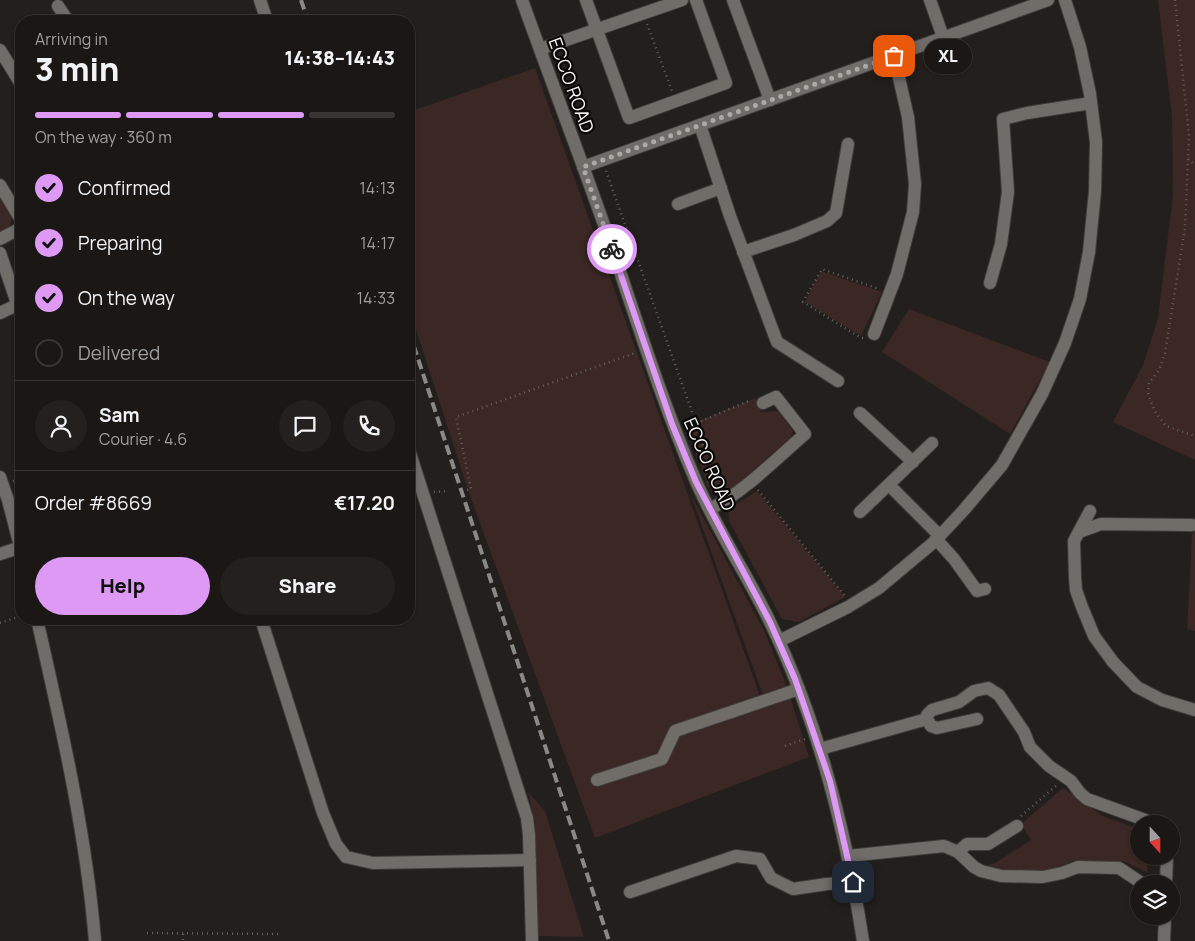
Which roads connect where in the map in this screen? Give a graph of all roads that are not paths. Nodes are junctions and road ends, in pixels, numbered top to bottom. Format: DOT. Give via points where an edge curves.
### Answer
graph roads {
  1 [pos="260,0"];
  2 [pos="522,0"];
  3 [pos="586,0"];
  4 [pos="682,0"];
  5 [pos="696,0"];
  6 [pos="733,0"];
  7 [pos="930,0"];
  8 [pos="1048,0"];
  9 [pos="1065,0"];
  10 [pos="58,6"];
  11 [pos="64,15"];
  12 [pos="265,15"];
  13 [pos="597,29"];
  14 [pos="943,37"];
  15 [pos="540,49"];
  16 [pos="0,50"];
  17 [pos="894,56"];
  18 [pos="15,74"];
  19 [pos="770,100"];
  20 [pos="1091,103"];
  21 [pos="700,125"];
  22 [pos="848,144"];
  23 [pos="583,167"];
  24 [pos="0,185"];
  25 [pos="720,188"];
  26 [pos="678,204"];
  27 [pos="15,210"];
  28 [pos="15,231"];
  29 [pos="0,239"];
  30 [pos="743,252"];
  31 [pos="0,253"];
  32 [pos="990,283"];
  33 [pos="15,294"];
  34 [pos="15,309"];
  35 [pos="0,313"];
  36 [pos="874,334"];
  37 [pos="838,381"];
  38 [pos="763,403"];
  39 [pos="860,413"];
  40 [pos="932,443"];
  41 [pos="913,462"];
  42 [pos="415,468"];
  43 [pos="0,477"];
  44 [pos="889,485"];
  45 [pos="715,506"];
  46 [pos="1090,511"];
  47 [pos="860,512"];
  48 [pos="1192,524"];
  49 [pos="15,526"];
  50 [pos="1079,532"];
  51 [pos="938,538"];
  52 [pos="15,550"];
  53 [pos="0,554"];
  54 [pos="985,589"];
  55 [pos="38,625"];
  56 [pos="263,625"];
  57 [pos="779,641"];
  58 [pos="799,689"];
  59 [pos="1195,710"];
  60 [pos="927,719"];
  61 [pos="977,719"];
  62 [pos="820,749"];
  63 [pos="597,780"];
  64 [pos="1131,815"];
  65 [pos="1017,826"];
  66 [pos="958,852"];
  67 [pos="848,856"];
  68 [pos="530,860"];
  69 [pos="1130,876"];
  70 [pos="853,882"];
  71 [pos="630,892"];
  72 [pos="1165,925"];
  73 [pos="95,941"];
  74 [pos="532,941"];
  75 [pos="863,941"];
  76 [pos="1164,941"];
  1 -- 12 [label="street"];
  2 -- 15 [label="street, ECCO ROAD"];
  3 -- 13 [label="street"];
  4 -- 13 [label="street"];
  5 -- 13 [label="street" via="726,83 629,118"];
  6 -- 19 [label="street"];
  7 -- 14 [label="street"];
  8 -- 14 [label="street"];
  9 -- 20 [label="street" via="1080,47"];
  10 -- 11 [label="street"];
  13 -- 15 [label="street"];
  14 -- 17 [label="street"];
  15 -- 23 [label="street, ECCO ROAD"];
  16 -- 18 [label="street"];
  17 -- 19 [label="street"];
  17 -- 36 [label="street" via="906,103 915,184 913,212 897,274"];
  19 -- 21 [label="street"];
  20 -- 32 [label="street" via="1004,119 1008,192"];
  20 -- 51 [label="street" via="1096,142 1095,191 1080,299 1042,394 1002,465"];
  21 -- 23 [label="street"];
  21 -- 25 [label="street"];
  22 -- 30 [label="street" via="836,212 827,221"];
  23 -- 45 [label="street, ECCO ROAD" via="676,432 696,482"];
  24 -- 27 [label="street"];
  25 -- 26 [label="street"];
  25 -- 30 [label="street"];
  28 -- 29 [label="street"];
  30 -- 37 [label="street" via="777,342"];
  31 -- 33 [label="street"];
  34 -- 35 [label="street"];
  38 -- 45 [label="street" via="776,397 804,434"];
  39 -- 41 [label="street"];
  40 -- 41 [label="street"];
  41 -- 44 [label="street"];
  42 -- 68 [label="street" via="523,800"];
  43 -- 49 [label="street"];
  44 -- 47 [label="street"];
  44 -- 51 [label="street"];
  45 -- 57 [label="street, ECCO ROAD"];
  46 -- 50 [label="street"];
  48 -- 50 [label="street" via="1101,524"];
  50 -- 59 [label="street" via="1074,541 1076,590 1094,636 1112,662 1137,687 1162,700"];
  51 -- 54 [label="street" via="978,591"];
  51 -- 57 [label="street" via="879,588 853,605"];
  52 -- 53 [label="street"];
  55 -- 73 [label="street" via="64,738 91,892"];
  56 -- 68 [label="street" via="323,813 336,844 346,857 373,863"];
  57 -- 58 [label="street, ECCO ROAD"];
  58 -- 62 [label="street, ECCO ROAD"];
  58 -- 63 [label="street" via="675,731 662,759"];
  60 -- 61 [label="street" via="931,726 937,728"];
  60 -- 62 [label="street"];
  60 -- 64 [label="street" via="932,710 988,688 999,696 1024,732 1030,747 1049,766 1087,799"];
  62 -- 67 [label="street, ECCO ROAD"];
  65 -- 66 [label="street" via="988,844 968,844"];
  66 -- 67 [label="street" via="944,846"];
  66 -- 69 [label="street" via="974,867 1001,876 1043,877 1078,867 1118,868"];
  67 -- 70 [label="street, ECCO ROAD"];
  68 -- 74 [label="street"];
  70 -- 71 [label="street" via="792,890 772,878 760,859 736,856"];
  70 -- 75 [label="street, ECCO ROAD"];
  72 -- 76 [label="street"];
}
